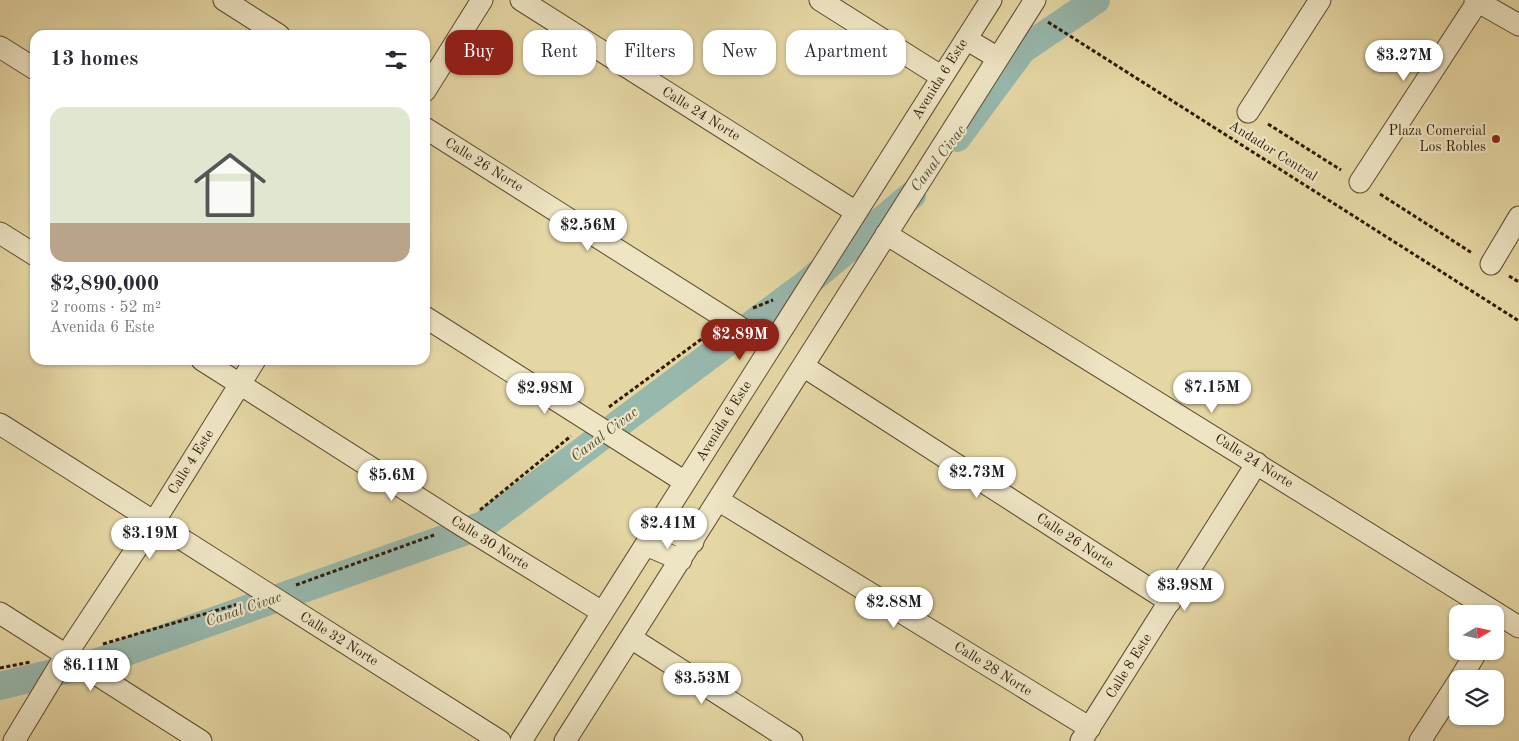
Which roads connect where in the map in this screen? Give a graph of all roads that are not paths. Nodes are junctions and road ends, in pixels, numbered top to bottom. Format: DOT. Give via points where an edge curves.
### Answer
graph roads {
  1 [pos="224,0"];
  2 [pos="482,0"];
  3 [pos="521,0"];
  4 [pos="820,0"];
  5 [pos="991,0"];
  6 [pos="1320,0"];
  7 [pos="1476,1"];
  8 [pos="1032,5"];
  9 [pos="1519,25"];
  10 [pos="271,30"];
  11 [pos="966,38"];
  12 [pos="0,47"];
  13 [pos="998,58"];
  14 [pos="30,66"];
  15 [pos="942,77"];
  16 [pos="430,83"];
  17 [pos="1248,112"];
  18 [pos="430,131"];
  19 [pos="1360,182"];
  20 [pos="856,212"];
  21 [pos="1519,217"];
  22 [pos="0,233"];
  23 [pos="886,234"];
  24 [pos="30,252"];
  25 [pos="1491,264"];
  26 [pos="430,320"];
  27 [pos="771,347"];
  28 [pos="210,365"];
  29 [pos="253,365"];
  30 [pos="803,366"];
  31 [pos="240,384"];
  32 [pos="0,424"];
  33 [pos="1257,463"];
  34 [pos="685,482"];
  35 [pos="718,500"];
  36 [pos="154,522"];
  37 [pos="658,526"];
  38 [pos="693,542"];
  39 [pos="646,545"];
  40 [pos="681,560"];
  41 [pos="1170,602"];
  42 [pos="1476,605"];
  43 [pos="602,612"];
  44 [pos="0,613"];
  45 [pos="1504,621"];
  46 [pos="1519,627"];
  47 [pos="631,638"];
  48 [pos="66,655"];
  49 [pos="1449,696"];
  50 [pos="1085,734"];
  51 [pos="14,741"];
  52 [pos="201,741"];
  53 [pos="500,741"];
  54 [pos="520,741"];
  55 [pos="565,741"];
  56 [pos="792,741"];
  57 [pos="1420,741"];
  1 -- 10 [label="street"];
  2 -- 16 [label="street"];
  3 -- 20 [label="street, Calle 24 Norte"];
  4 -- 15 [label="street"];
  5 -- 11 [label="street, Avenida 6 Este"];
  6 -- 17 [label="street"];
  7 -- 9 [label="street"];
  7 -- 19 [label="street"];
  8 -- 13 [label="street"];
  11 -- 13 [label="street"];
  11 -- 15 [label="street, Avenida 6 Este"];
  12 -- 14 [label="street"];
  13 -- 23 [label="street"];
  15 -- 20 [label="street, Avenida 6 Este"];
  18 -- 27 [label="street, Calle 26 Norte"];
  20 -- 27 [label="street, Avenida 6 Este"];
  21 -- 25 [label="street"];
  22 -- 24 [label="street"];
  23 -- 30 [label="street"];
  23 -- 33 [label="street, Calle 24 Norte"];
  26 -- 34 [label="street"];
  27 -- 34 [label="street, Avenida 6 Este"];
  28 -- 31 [label="street, Calle 30 Norte"];
  29 -- 31 [label="street, Calle 4 Este"];
  30 -- 35 [label="street"];
  30 -- 41 [label="street, Calle 26 Norte"];
  31 -- 36 [label="street, Calle 4 Este"];
  31 -- 43 [label="street, Calle 30 Norte"];
  32 -- 36 [label="street, Calle 32 Norte"];
  33 -- 41 [label="street, Calle 8 Este"];
  33 -- 42 [label="street, Calle 24 Norte"];
  34 -- 37 [label="street, Avenida 6 Este"];
  35 -- 38 [label="street"];
  35 -- 50 [label="street, Calle 28 Norte"];
  36 -- 48 [label="street, Calle 4 Este"];
  36 -- 53 [label="street, Calle 32 Norte"];
  37 -- 38 [label="street"];
  37 -- 39 [label="street, Avenida 6 Este"];
  38 -- 40 [label="street"];
  39 -- 40 [label="street"];
  39 -- 43 [label="street, Avenida 6 Este"];
  40 -- 47 [label="street"];
  41 -- 50 [label="street, Calle 8 Este"];
  43 -- 54 [label="street, Avenida 6 Este"];
  44 -- 48 [label="street"];
  45 -- 46 [label="street, Calle 24 Norte"];
  47 -- 55 [label="street"];
  47 -- 56 [label="street"];
  48 -- 51 [label="street, Calle 4 Este"];
  48 -- 52 [label="street"];
  49 -- 57 [label="street"];
}
